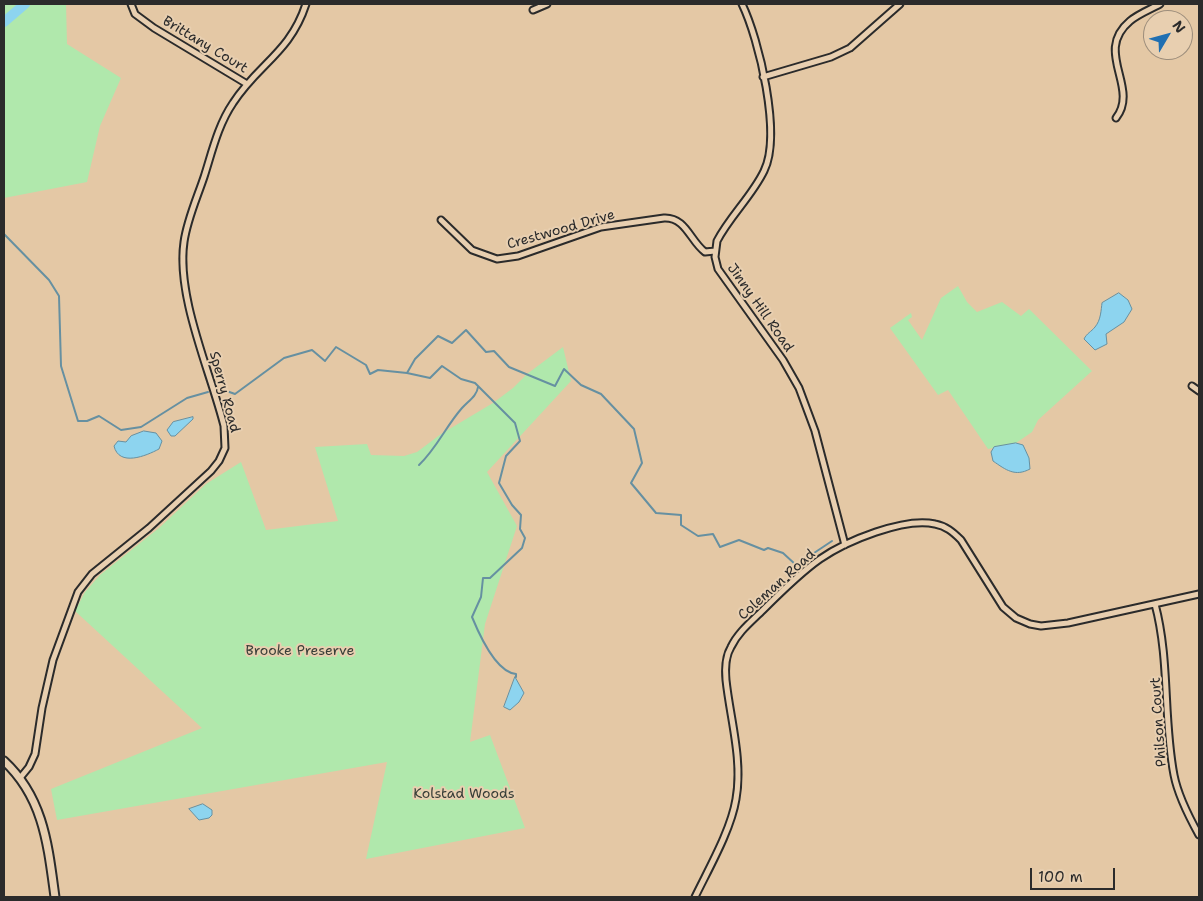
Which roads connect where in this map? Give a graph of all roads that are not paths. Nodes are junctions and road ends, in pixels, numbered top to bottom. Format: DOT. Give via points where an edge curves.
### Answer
graph roads {
  1 [pos="131,4"];
  2 [pos="306,4"];
  3 [pos="547,4"];
  4 [pos="742,4"];
  5 [pos="900,4"];
  6 [pos="1160,4"];
  7 [pos="533,10"];
  8 [pos="763,77"];
  9 [pos="248,84"];
  10 [pos="1116,118"];
  11 [pos="441,220"];
  12 [pos="715,251"];
  13 [pos="1192,386"];
  14 [pos="1199,391"];
  15 [pos="845,545"];
  16 [pos="1199,594"];
  17 [pos="1155,604"];
  18 [pos="4,761"];
  19 [pos="20,778"];
  20 [pos="1199,835"];
  21 [pos="55,897"];
  22 [pos="695,897"];
  1 -- 9 [label="street, Brittany Court" via="135,14 154,28"];
  2 -- 9 [label="street, Sperry Road" via="290,38"];
  3 -- 7 [label="street"];
  4 -- 8 [label="street, Jinny Hill Road" via="755,40"];
  5 -- 8 [label="street" via="850,48"];
  6 -- 10 [label="street" via="1130,21 1117,36 1114,54 1123,92"];
  8 -- 12 [label="street, Jinny Hill Road" via="772,133 769,158 761,176 722,232"];
  9 -- 19 [label="street, Sperry Road" via="232,105 219,131 183,251 194,324 224,426 226,440 223,453 211,471 149,528 92,574 78,592 53,660 35,754"];
  11 -- 12 [label="street, Crestwood Drive" via="472,250 497,260 518,256 601,227 664,218 673,218 682,224 705,252"];
  12 -- 15 [label="street, Jinny Hill Road" via="720,273 784,360 799,388 815,431"];
  13 -- 14 [label="street"];
  15 -- 17 [label="street, Coleman Road" via="907,524 928,522 944,526 961,540 1003,606 1016,618 1030,624 1050,626"];
  15 -- 22 [label="street, Coleman Road" via="818,560 797,578 745,628 730,649 726,680 738,770 737,797 729,823"];
  16 -- 17 [label="street, Coleman Road"];
  17 -- 20 [label="street, Philson Court" via="1166,662 1170,747 1175,777"];
  18 -- 19 [label="street"];
  19 -- 21 [label="street" via="42,818"];
}
